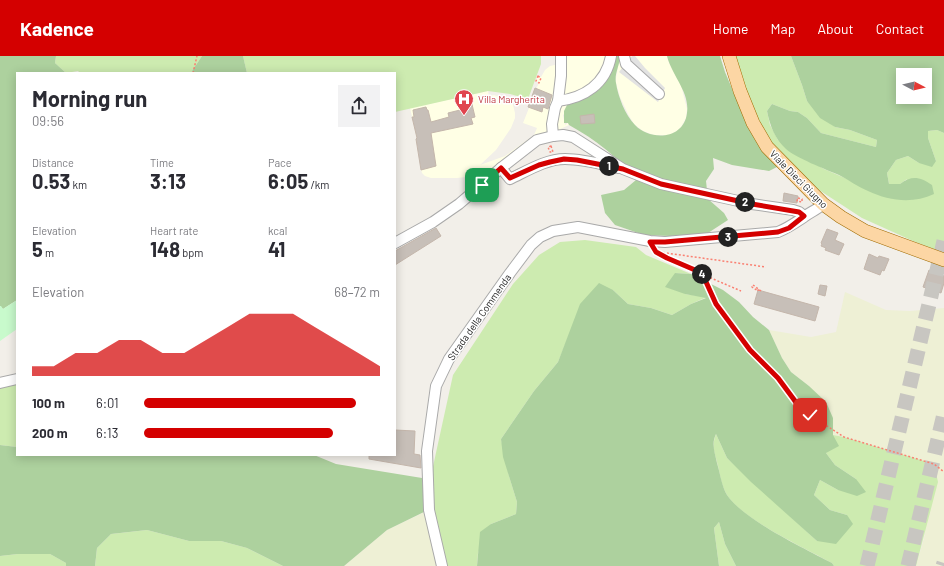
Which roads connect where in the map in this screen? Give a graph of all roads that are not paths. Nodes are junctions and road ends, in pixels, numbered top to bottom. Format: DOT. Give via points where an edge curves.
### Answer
graph roads {
  1 [pos="561,56"];
  2 [pos="611,56"];
  3 [pos="624,56"];
  4 [pos="729,56"];
  5 [pos="659,94"];
  6 [pos="558,101"];
  7 [pos="552,141"];
  8 [pos="501,168"];
  9 [pos="623,169"];
  10 [pos="823,204"];
  11 [pos="804,216"];
  12 [pos="396,242"];
  13 [pos="944,260"];
  14 [pos="16,379"];
  15 [pos="0,383"];
  16 [pos="442,566"];
  1 -- 6 [label="street"];
  2 -- 6 [label="street" via="603,77 590,91"];
  3 -- 5 [label="street" via="626,64"];
  4 -- 10 [label="main road, Viale Dieci Giugno" via="753,123 768,147"];
  6 -- 7 [label="street" via="552,124"];
  7 -- 8 [label="street" via="537,140"];
  7 -- 9 [label="street" via="564,135 573,137"];
  8 -- 9 [label="street" via="510,178 539,165 564,159"];
  8 -- 12 [label="street" via="434,222"];
  9 -- 11 [label="street" via="661,184 752,204 793,210"];
  10 -- 11 [label="street, Strada della Commenda" via="819,209"];
  10 -- 13 [label="main road, Viale Dieci Giugno" via="865,230"];
  11 -- 16 [label="street, Strada della Commenda" via="789,228 778,232 650,242 578,227 553,231 531,245 449,359 436,386 427,451 429,510"];
  14 -- 15 [label="street"];
}
